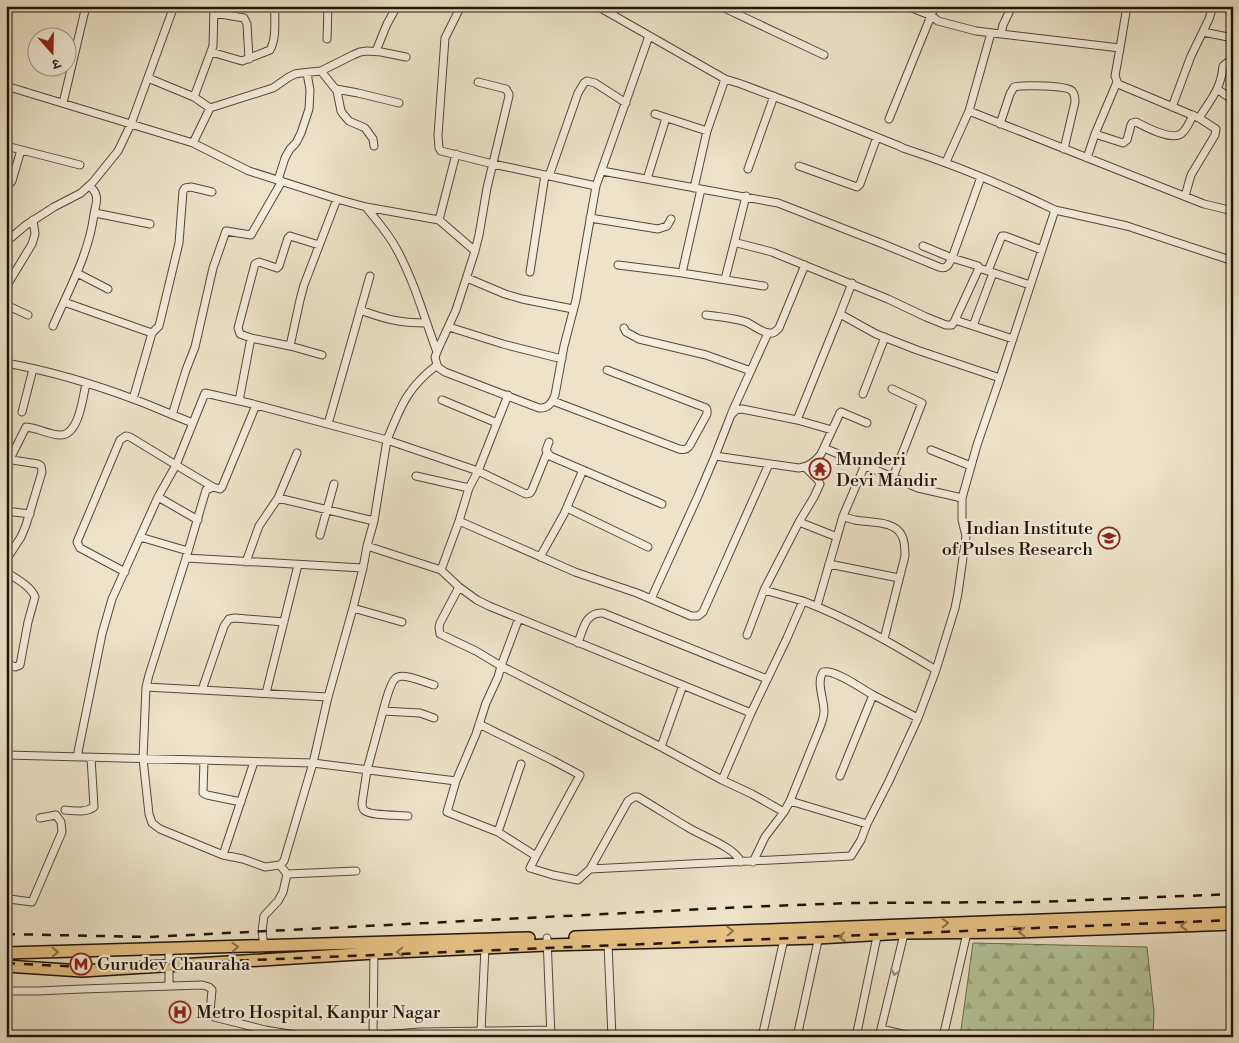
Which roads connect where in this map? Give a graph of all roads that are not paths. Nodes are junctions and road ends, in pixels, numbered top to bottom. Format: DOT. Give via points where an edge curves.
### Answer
graph roads {
  1 [pos="86,6"];
  2 [pos="174,6"];
  3 [pos="275,6"];
  4 [pos="328,6"];
  5 [pos="397,6"];
  6 [pos="461,6"];
  7 [pos="597,6"];
  8 [pos="720,6"];
  9 [pos="907,6"];
  10 [pos="935,6"];
  11 [pos="1012,6"];
  12 [pos="1127,6"];
  13 [pos="1213,6"];
  14 [pos="214,10"];
  15 [pos="932,16"];
  16 [pos="1203,32"];
  17 [pos="991,33"];
  18 [pos="1001,34"];
  19 [pos="649,36"];
  20 [pos="1233,38"];
  21 [pos="327,39"];
  22 [pos="1120,48"];
  23 [pos="376,51"];
  24 [pos="211,52"];
  25 [pos="824,55"];
  26 [pos="406,57"];
  27 [pos="249,59"];
  28 [pos="1233,62"];
  29 [pos="321,71"];
  30 [pos="307,73"];
  31 [pos="148,78"];
  32 [pos="726,80"];
  33 [pos="478,82"];
  34 [pos="1116,82"];
  35 [pos="6,86"];
  36 [pos="336,89"];
  37 [pos="1217,90"];
  38 [pos="774,96"];
  39 [pos="194,97"];
  40 [pos="1233,100"];
  41 [pos="626,102"];
  42 [pos="63,103"];
  43 [pos="399,103"];
  44 [pos="1172,107"];
  45 [pos="210,108"];
  46 [pos="969,111"];
  47 [pos="655,114"];
  48 [pos="1196,117"];
  49 [pos="666,118"];
  50 [pos="889,119"];
  51 [pos="131,124"];
  52 [pos="1000,124"];
  53 [pos="706,132"];
  54 [pos="1095,134"];
  55 [pos="877,137"];
  56 [pos="193,143"];
  57 [pos="6,146"];
  58 [pos="374,146"];
  59 [pos="1064,149"];
  60 [pos="21,150"];
  61 [pos="456,154"];
  62 [pos="1088,158"];
  63 [pos="946,162"];
  64 [pos="493,164"];
  65 [pos="80,165"];
  66 [pos="799,166"];
  67 [pos="748,169"];
  68 [pos="602,171"];
  69 [pos="547,176"];
  70 [pos="981,177"];
  71 [pos="647,179"];
  72 [pos="280,181"];
  73 [pos="89,186"];
  74 [pos="596,186"];
  75 [pos="6,187"];
  76 [pos="697,188"];
  77 [pos="212,192"];
  78 [pos="746,196"];
  79 [pos="1185,196"];
  80 [pos="337,199"];
  81 [pos="366,207"];
  82 [pos="1055,210"];
  83 [pos="1233,211"];
  84 [pos="94,213"];
  85 [pos="590,218"];
  86 [pos="33,220"];
  87 [pos="439,220"];
  88 [pos="671,220"];
  89 [pos="150,224"];
  90 [pos="735,240"];
  91 [pos="6,242"];
  92 [pos="319,245"];
  93 [pos="923,246"];
  94 [pos="1042,250"];
  95 [pos="474,251"];
  96 [pos="952,258"];
  97 [pos="1233,261"];
  98 [pos="618,265"];
  99 [pos="806,265"];
  100 [pos="979,268"];
  101 [pos="530,272"];
  102 [pos="990,272"];
  103 [pos="77,273"];
  104 [pos="682,273"];
  105 [pos="370,276"];
  106 [pos="466,278"];
  107 [pos="725,279"];
  108 [pos="852,284"];
  109 [pos="1030,285"];
  110 [pos="764,286"];
  111 [pos="6,287"];
  112 [pos="108,289"];
  113 [pos="64,302"];
  114 [pos="6,305"];
  115 [pos="573,309"];
  116 [pos="360,310"];
  117 [pos="840,314"];
  118 [pos="28,315"];
  119 [pos="706,315"];
  120 [pos="955,320"];
  121 [pos="426,323"];
  122 [pos="53,326"];
  123 [pos="972,326"];
  124 [pos="449,327"];
  125 [pos="624,328"];
  126 [pos="152,333"];
  127 [pos="768,333"];
  128 [pos="885,337"];
  129 [pos="251,338"];
  130 [pos="1013,339"];
  131 [pos="290,346"];
  132 [pos="437,352"];
  133 [pos="322,355"];
  134 [pos="562,359"];
  135 [pos="6,363"];
  136 [pos="437,365"];
  137 [pos="33,369"];
  138 [pos="607,370"];
  139 [pos="751,372"];
  140 [pos="1000,378"];
  141 [pos="86,383"];
  142 [pos="892,389"];
  143 [pos="863,394"];
  144 [pos="508,395"];
  145 [pos="133,398"];
  146 [pos="442,400"];
  147 [pos="553,400"];
  148 [pos="239,401"];
  149 [pos="256,405"];
  150 [pos="22,412"];
  151 [pos="172,415"];
  152 [pos="731,415"];
  153 [pos="797,420"];
  154 [pos="193,423"];
  155 [pos="497,423"];
  156 [pos="867,423"];
  157 [pos="328,424"];
  158 [pos="832,430"];
  159 [pos="387,440"];
  160 [pos="549,442"];
  161 [pos="824,448"];
  162 [pos="931,450"];
  163 [pos="547,452"];
  164 [pos="297,453"];
  165 [pos="715,456"];
  166 [pos="8,459"];
  167 [pos="769,464"];
  168 [pos="176,465"];
  169 [pos="865,465"];
  170 [pos="970,466"];
  171 [pos="805,467"];
  172 [pos="582,470"];
  173 [pos="478,471"];
  174 [pos="416,476"];
  175 [pos="893,477"];
  176 [pos="334,484"];
  177 [pos="214,487"];
  178 [pos="469,488"];
  179 [pos="158,497"];
  180 [pos="278,498"];
  181 [pos="962,498"];
  182 [pos="662,504"];
  183 [pos="567,508"];
  184 [pos="326,510"];
  185 [pos="6,511"];
  186 [pos="30,514"];
  187 [pos="843,516"];
  188 [pos="198,520"];
  189 [pos="374,521"];
  190 [pos="459,521"];
  191 [pos="799,522"];
  192 [pos="320,536"];
  193 [pos="836,537"];
  194 [pos="140,538"];
  195 [pos="366,546"];
  196 [pos="648,547"];
  197 [pos="187,555"];
  198 [pos="540,557"];
  199 [pos="6,560"];
  200 [pos="246,562"];
  201 [pos="829,564"];
  202 [pos="298,565"];
  203 [pos="363,568"];
  204 [pos="441,570"];
  205 [pos="6,572"];
  206 [pos="125,572"];
  207 [pos="899,578"];
  208 [pos="458,587"];
  209 [pos="764,590"];
  210 [pos="651,599"];
  211 [pos="803,601"];
  212 [pos="817,606"];
  213 [pos="353,608"];
  214 [pos="519,618"];
  215 [pos="284,622"];
  216 [pos="402,622"];
  217 [pos="746,635"];
  218 [pos="884,639"];
  219 [pos="578,643"];
  220 [pos="6,663"];
  221 [pos="501,666"];
  222 [pos="936,670"];
  223 [pos="767,679"];
  224 [pos="434,685"];
  225 [pos="683,686"];
  226 [pos="146,687"];
  227 [pos="202,690"];
  228 [pos="266,693"];
  229 [pos="873,695"];
  230 [pos="328,697"];
  231 [pos="383,711"];
  232 [pos="751,713"];
  233 [pos="434,718"];
  234 [pos="918,718"];
  235 [pos="480,724"];
  236 [pos="661,747"];
  237 [pos="6,755"];
  238 [pos="76,757"];
  239 [pos="91,758"];
  240 [pos="143,759"];
  241 [pos="204,760"];
  242 [pos="254,762"];
  243 [pos="313,763"];
  244 [pos="521,764"];
  245 [pos="367,770"];
  246 [pos="840,776"];
  247 [pos="722,780"];
  248 [pos="456,781"];
  249 [pos="790,801"];
  250 [pos="240,802"];
  251 [pos="65,810"];
  252 [pos="784,812"];
  253 [pos="408,816"];
  254 [pos="40,818"];
  255 [pos="867,824"];
  256 [pos="498,832"];
  257 [pos="223,855"];
  258 [pos="536,856"];
  259 [pos="741,862"];
  260 [pos="753,862"];
  261 [pos="280,865"];
  262 [pos="590,869"];
  263 [pos="356,871"];
  264 [pos="288,874"];
  265 [pos="6,900"];
  266 [pos="1233,913"];
  267 [pos="1097,923"];
  268 [pos="1233,924"];
  269 [pos="905,929"];
  270 [pos="878,930"];
  271 [pos="820,933"];
  272 [pos="967,933"];
  273 [pos="784,939"];
  274 [pos="547,942"];
  275 [pos="608,944"];
  276 [pos="264,946"];
  277 [pos="485,948"];
  278 [pos="169,949"];
  279 [pos="6,953"];
  280 [pos="374,953"];
  281 [pos="169,965"];
  282 [pos="6,966"];
  283 [pos="169,986"];
  284 [pos="6,991"];
  285 [pos="478,1033"];
  286 [pos="880,1033"];
  287 [pos="420,1034"];
  288 [pos="551,1034"];
  289 [pos="373,1035"];
  290 [pos="302,1037"];
  291 [pos="354,1037"];
  292 [pos="612,1037"];
  293 [pos="762,1037"];
  294 [pos="797,1037"];
  295 [pos="856,1037"];
  296 [pos="916,1037"];
  297 [pos="943,1037"];
  1 -- 42 [label="street"];
  2 -- 31 [label="street"];
  3 -- 27 [label="street" via="272,47"];
  4 -- 21 [label="street"];
  5 -- 23 [label="street"];
  6 -- 61 [label="street" via="445,38 438,135 441,151"];
  7 -- 19 [label="street"];
  8 -- 25 [label="street"];
  9 -- 15 [label="street"];
  10 -- 15 [label="street"];
  11 -- 18 [label="street"];
  12 -- 22 [label="street"];
  13 -- 16 [label="street"];
  14 -- 24 [label="street"];
  14 -- 27 [label="street" via="244,18"];
  15 -- 17 [label="street"];
  15 -- 50 [label="street"];
  16 -- 20 [label="street"];
  16 -- 44 [label="street"];
  17 -- 18 [label="street"];
  17 -- 46 [label="street"];
  18 -- 22 [label="street"];
  19 -- 32 [label="street"];
  19 -- 41 [label="street"];
  22 -- 34 [label="street"];
  23 -- 26 [label="street"];
  23 -- 29 [label="street" via="353,55"];
  24 -- 27 [label="street" via="242,61"];
  24 -- 39 [label="street"];
  28 -- 37 [label="street" via="1223,66"];
  29 -- 30 [label="street"];
  29 -- 36 [label="street"];
  30 -- 45 [label="street" via="289,77 273,88"];
  30 -- 72 [label="street" via="309,110 302,133 285,158"];
  31 -- 39 [label="street"];
  31 -- 51 [label="street"];
  32 -- 38 [label="street"];
  32 -- 53 [label="street"];
  33 -- 64 [label="street" via="506,90 509,94"];
  34 -- 44 [label="street"];
  34 -- 54 [label="street"];
  35 -- 42 [label="street"];
  36 -- 43 [label="street"];
  36 -- 58 [label="street" via="343,114 352,123 365,128"];
  37 -- 40 [label="street"];
  37 -- 48 [label="street"];
  38 -- 55 [label="street"];
  38 -- 67 [label="street"];
  39 -- 45 [label="street"];
  41 -- 68 [label="street"];
  41 -- 69 [label="street" via="594,83 584,83"];
  42 -- 51 [label="street"];
  44 -- 48 [label="street"];
  45 -- 56 [label="street"];
  46 -- 52 [label="street"];
  46 -- 63 [label="street"];
  47 -- 49 [label="street"];
  48 -- 54 [label="street" via="1176,137 1136,122 1132,123 1123,143"];
  48 -- 79 [label="street" via="1216,132 1191,175"];
  49 -- 53 [label="street"];
  49 -- 71 [label="street"];
  51 -- 56 [label="street"];
  51 -- 73 [label="street" via="118,151"];
  52 -- 59 [label="street"];
  52 -- 59 [label="street" via="1014,87 1069,88 1075,102"];
  53 -- 76 [label="street"];
  54 -- 62 [label="street"];
  55 -- 63 [label="street"];
  55 -- 66 [label="street" via="857,187"];
  56 -- 72 [label="street" via="249,171"];
  57 -- 60 [label="street"];
  59 -- 62 [label="street"];
  60 -- 65 [label="street"];
  60 -- 75 [label="street" via="12,181"];
  61 -- 64 [label="street"];
  61 -- 87 [label="street"];
  62 -- 79 [label="street"];
  63 -- 70 [label="street"];
  64 -- 69 [label="street"];
  64 -- 95 [label="street"];
  68 -- 71 [label="street"];
  68 -- 74 [label="street"];
  69 -- 74 [label="street"];
  69 -- 101 [label="street"];
  70 -- 82 [label="street"];
  70 -- 96 [label="street"];
  71 -- 76 [label="street"];
  72 -- 80 [label="street"];
  72 -- 151 [label="street" via="250,235 226,231 213,268 195,347"];
  73 -- 84 [label="street" via="96,194"];
  73 -- 86 [label="street"];
  74 -- 85 [label="street"];
  76 -- 78 [label="street"];
  76 -- 104 [label="street"];
  77 -- 126 [label="street" via="191,187 183,191 178,249 159,326"];
  78 -- 90 [label="street"];
  78 -- 96 [label="street" via="787,205 941,268 946,267"];
  79 -- 83 [label="street"];
  80 -- 81 [label="street"];
  80 -- 92 [label="street"];
  81 -- 87 [label="street"];
  81 -- 121 [label="street" via="397,249"];
  82 -- 94 [label="street"];
  82 -- 97 [label="street" via="1127,226"];
  84 -- 89 [label="street"];
  84 -- 103 [label="street" via="87,249"];
  85 -- 88 [label="street" via="658,229 667,226"];
  85 -- 115 [label="street"];
  86 -- 91 [label="street"];
  86 -- 111 [label="street" via="35,234 32,244"];
  87 -- 95 [label="street"];
  90 -- 99 [label="street"];
  90 -- 107 [label="street"];
  92 -- 129 [label="street" via="290,236 277,268 259,262 255,264 238,328 240,334"];
  92 -- 131 [label="street" via="300,300"];
  93 -- 96 [label="street"];
  94 -- 102 [label="street" via="1002,236"];
  94 -- 109 [label="street"];
  95 -- 106 [label="street"];
  96 -- 100 [label="street"];
  98 -- 104 [label="street"];
  99 -- 108 [label="street"];
  99 -- 127 [label="street" via="779,328"];
  100 -- 102 [label="street"];
  100 -- 120 [label="street"];
  102 -- 109 [label="street"];
  102 -- 123 [label="street"];
  103 -- 112 [label="street"];
  103 -- 113 [label="street"];
  104 -- 107 [label="street"];
  105 -- 116 [label="street"];
  106 -- 115 [label="street" via="522,299"];
  106 -- 124 [label="street"];
  107 -- 110 [label="street"];
  108 -- 117 [label="street"];
  108 -- 120 [label="street" via="946,325 952,325"];
  109 -- 130 [label="street"];
  113 -- 122 [label="street"];
  113 -- 126 [label="street"];
  114 -- 118 [label="street"];
  115 -- 134 [label="street"];
  116 -- 121 [label="street" via="398,322"];
  116 -- 157 [label="street"];
  117 -- 128 [label="street"];
  117 -- 153 [label="street"];
  119 -- 127 [label="street" via="746,322"];
  120 -- 123 [label="street"];
  121 -- 132 [label="street"];
  123 -- 130 [label="street"];
  124 -- 132 [label="street"];
  124 -- 134 [label="street"];
  125 -- 139 [label="street" via="639,340 706,355"];
  126 -- 145 [label="street"];
  127 -- 139 [label="street"];
  128 -- 140 [label="street"];
  128 -- 143 [label="street"];
  129 -- 131 [label="street"];
  129 -- 148 [label="street"];
  130 -- 140 [label="street"];
  131 -- 133 [label="street"];
  132 -- 136 [label="street"];
  134 -- 147 [label="street"];
  135 -- 137 [label="street"];
  136 -- 144 [label="street" via="445,372"];
  136 -- 159 [label="street" via="409,393"];
  137 -- 141 [label="street"];
  137 -- 150 [label="street"];
  138 -- 147 [label="street" via="706,408 707,414 690,446 679,449"];
  139 -- 152 [label="street"];
  140 -- 170 [label="street"];
  141 -- 145 [label="street"];
  141 -- 166 [label="street" via="80,412 70,431 59,435 26,427"];
  142 -- 175 [label="street" via="922,402"];
  144 -- 147 [label="street" via="541,408"];
  144 -- 155 [label="street"];
  145 -- 151 [label="street"];
  146 -- 155 [label="street"];
  148 -- 149 [label="street"];
  148 -- 154 [label="street" via="205,393"];
  149 -- 157 [label="street"];
  149 -- 177 [label="street" via="222,487"];
  151 -- 154 [label="street"];
  152 -- 153 [label="street" via="742,409"];
  152 -- 165 [label="street"];
  153 -- 158 [label="street"];
  154 -- 168 [label="street"];
  155 -- 173 [label="street"];
  156 -- 158 [label="street" via="841,412"];
  157 -- 159 [label="street"];
  158 -- 161 [label="street"];
  159 -- 173 [label="street"];
  159 -- 189 [label="street"];
  160 -- 163 [label="street"];
  161 -- 169 [label="street"];
  161 -- 171 [label="street" via="817,459"];
  162 -- 170 [label="street"];
  163 -- 172 [label="street"];
  163 -- 173 [label="street" via="528,494"];
  164 -- 180 [label="street"];
  165 -- 167 [label="street"];
  165 -- 210 [label="street"];
  166 -- 186 [label="street" via="41,466 42,477"];
  167 -- 171 [label="street"];
  167 -- 210 [label="street" via="701,614 691,616"];
  168 -- 177 [label="street"];
  168 -- 179 [label="street"];
  168 -- 206 [label="street" via="130,437 123,437 118,443 77,542 80,548"];
  169 -- 175 [label="street"];
  169 -- 187 [label="street"];
  170 -- 181 [label="street"];
  171 -- 191 [label="street" via="820,484"];
  172 -- 182 [label="street"];
  172 -- 183 [label="street"];
  173 -- 178 [label="street"];
  174 -- 178 [label="street"];
  175 -- 181 [label="street" via="918,488"];
  176 -- 184 [label="street"];
  177 -- 188 [label="street" via="206,490"];
  178 -- 190 [label="street"];
  179 -- 188 [label="street"];
  179 -- 194 [label="street"];
  180 -- 184 [label="street"];
  180 -- 200 [label="street" via="259,526"];
  181 -- 222 [label="street" via="966,536 958,593"];
  183 -- 196 [label="street"];
  183 -- 198 [label="street"];
  184 -- 189 [label="street"];
  184 -- 192 [label="street"];
  185 -- 186 [label="street"];
  186 -- 199 [label="street" via="21,537"];
  187 -- 193 [label="street"];
  187 -- 207 [label="street" via="889,525 902,535 905,556"];
  188 -- 197 [label="street"];
  189 -- 195 [label="street"];
  190 -- 198 [label="street"];
  190 -- 204 [label="street"];
  191 -- 193 [label="street"];
  191 -- 209 [label="street"];
  193 -- 201 [label="street"];
  194 -- 197 [label="street"];
  194 -- 206 [label="street"];
  195 -- 203 [label="street"];
  195 -- 204 [label="street"];
  197 -- 200 [label="street"];
  197 -- 226 [label="street"];
  198 -- 210 [label="street"];
  200 -- 202 [label="street"];
  201 -- 207 [label="street"];
  201 -- 212 [label="street"];
  202 -- 203 [label="street"];
  202 -- 215 [label="street"];
  203 -- 213 [label="street"];
  204 -- 208 [label="street"];
  205 -- 220 [label="street" via="30,588 34,597 20,665 12,667"];
  206 -- 238 [label="street" via="107,616"];
  207 -- 218 [label="street"];
  208 -- 214 [label="street" via="477,600"];
  208 -- 221 [label="street" via="440,623 440,634"];
  209 -- 211 [label="street"];
  209 -- 217 [label="street"];
  211 -- 212 [label="street"];
  211 -- 223 [label="street"];
  212 -- 218 [label="street"];
  213 -- 216 [label="street"];
  213 -- 230 [label="street"];
  214 -- 219 [label="street"];
  214 -- 221 [label="street"];
  215 -- 227 [label="street" via="229,620 224,626"];
  215 -- 228 [label="street"];
  218 -- 222 [label="street"];
  219 -- 223 [label="street" via="588,617 603,612"];
  219 -- 225 [label="street"];
  221 -- 235 [label="street"];
  221 -- 236 [label="street"];
  222 -- 234 [label="street"];
  223 -- 232 [label="street"];
  224 -- 231 [label="street" via="406,676 395,678"];
  225 -- 232 [label="street"];
  225 -- 236 [label="street"];
  226 -- 227 [label="street"];
  226 -- 240 [label="street"];
  227 -- 228 [label="street"];
  228 -- 230 [label="street"];
  229 -- 234 [label="street"];
  229 -- 246 [label="street"];
  229 -- 249 [label="street" via="835,673 823,672 820,678 824,716"];
  230 -- 243 [label="street"];
  231 -- 233 [label="street" via="420,713"];
  231 -- 245 [label="street"];
  232 -- 247 [label="street"];
  234 -- 255 [label="street"];
  235 -- 248 [label="street"];
  235 -- 258 [label="street" via="580,775"];
  236 -- 247 [label="street"];
  237 -- 238 [label="street"];
  238 -- 239 [label="street"];
  239 -- 240 [label="street"];
  239 -- 251 [label="street" via="94,807 79,812"];
  240 -- 241 [label="street"];
  240 -- 257 [label="street" via="152,823 160,830"];
  241 -- 242 [label="street"];
  241 -- 250 [label="street" via="203,792"];
  242 -- 243 [label="street"];
  242 -- 250 [label="street"];
  243 -- 245 [label="street"];
  243 -- 261 [label="street" via="284,861"];
  244 -- 256 [label="street"];
  245 -- 248 [label="street"];
  245 -- 253 [label="street" via="362,802 364,810"];
  247 -- 252 [label="street"];
  248 -- 256 [label="street" via="447,812"];
  249 -- 252 [label="street"];
  249 -- 255 [label="street"];
  250 -- 257 [label="street"];
  252 -- 260 [label="street" via="765,837"];
  254 -- 265 [label="street" via="56,815 62,832 32,902"];
  255 -- 260 [label="street" via="851,856"];
  256 -- 258 [label="street"];
  257 -- 261 [label="street" via="265,867"];
  258 -- 262 [label="street" via="530,868 553,875 578,880"];
  259 -- 260 [label="street"];
  259 -- 262 [label="street"];
  259 -- 262 [label="street" via="726,848 634,797 628,801"];
  261 -- 264 [label="street"];
  263 -- 264 [label="street"];
  264 -- 276 [label="street" via="278,901 264,916"];
  266 -- 267 [label="highway"];
  268 -- 267 [label="highway, one-way"];
  269 -- 267 [label="highway, one-way"];
  267 -- 272 [label="highway, one-way"];
  269 -- 270 [label="highway"];
  269 -- 272 [label="highway"];
  269 -- 286 [label="street, one-way"];
  270 -- 271 [label="highway"];
  270 -- 295 [label="street"];
  271 -- 273 [label="highway"];
  274 -- 271 [label="highway, one-way"];
  271 -- 294 [label="street"];
  272 -- 297 [label="street"];
  273 -- 275 [label="highway"];
  273 -- 293 [label="street"];
  274 -- 275 [label="highway"];
  274 -- 276 [label="highway"];
  274 -- 277 [label="highway"];
  274 -- 288 [label="street"];
  275 -- 292 [label="street"];
  278 -- 276 [label="highway, one-way"];
  277 -- 280 [label="highway, one-way"];
  277 -- 285 [label="street"];
  279 -- 278 [label="highway, one-way"];
  278 -- 281 [label="street"];
  280 -- 281 [label="highway"];
  280 -- 289 [label="street"];
  281 -- 282 [label="highway" via="82,971"];
  281 -- 283 [label="street"];
  283 -- 284 [label="street"];
  283 -- 290 [label="street" via="209,987 212,990 210,1012 214,1017"];
  285 -- 287 [label="street"];
  285 -- 288 [label="street"];
  286 -- 296 [label="street"];
  287 -- 289 [label="street"];
  289 -- 291 [label="street"];
}
